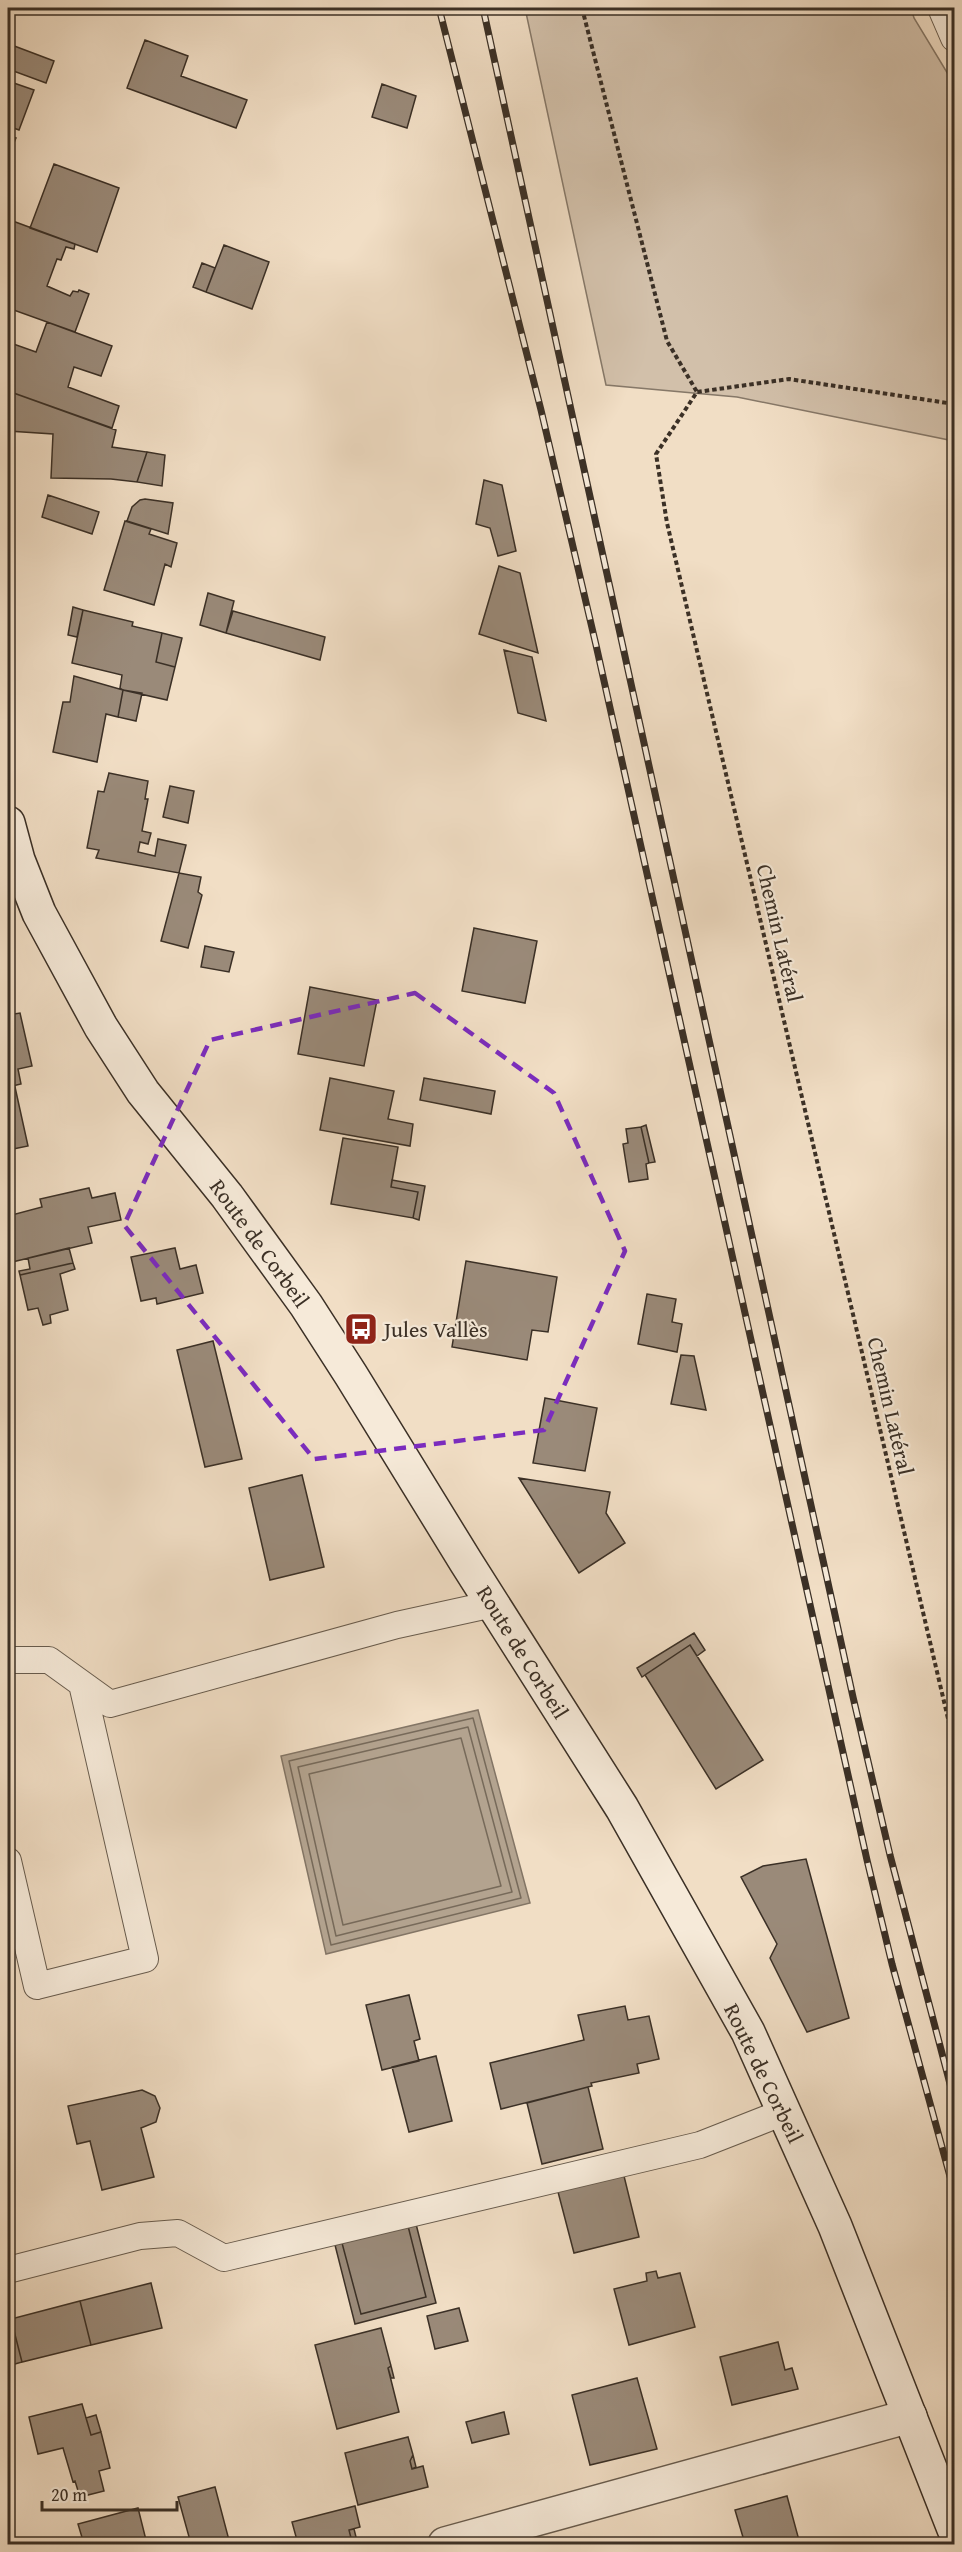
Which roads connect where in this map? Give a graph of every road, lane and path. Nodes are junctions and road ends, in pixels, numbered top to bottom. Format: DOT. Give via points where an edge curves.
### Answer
graph roads {
  1 [pos="582,8"];
  2 [pos="941,8"];
  3 [pos="954,38"];
  4 [pos="697,392"];
  5 [pos="954,404"];
  6 [pos="8,823"];
  7 [pos="13,862"];
  8 [pos="493,1604"];
  9 [pos="8,1660"];
  10 [pos="82,1684"];
  11 [pos="954,1744"];
  12 [pos="8,1861"];
  13 [pos="784,2112"];
  14 [pos="8,2270"];
  15 [pos="910,2416"];
  16 [pos="954,2529"];
  17 [pos="445,2544"];
  1 -- 4 [label="path" via="667,341"];
  2 -- 3 [label="lane"];
  4 -- 5 [label="path" via="789,379"];
  4 -- 11 [label="path, Chemin Latéral" via="656,454 667,523"];
  6 -- 7 [label="main road, Route de Corbeil"];
  7 -- 8 [label="main road, Route de Corbeil" via="101,1027 143,1092 227,1196 306,1305"];
  8 -- 10 [label="lane" via="397,1625 110,1704"];
  8 -- 13 [label="main road, Route de Corbeil" via="622,1808 748,2032"];
  9 -- 10 [label="lane" via="49,1660"];
  10 -- 12 [label="lane" via="145,1959 37,1986"];
  13 -- 14 [label="lane" via="700,2145 224,2258 178,2233 140,2236"];
  13 -- 15 [label="main road, Route de Corbeil" via="835,2226"];
  15 -- 16 [label="main road, Route de Corbeil"];
  15 -- 17 [label="main road"];
}
